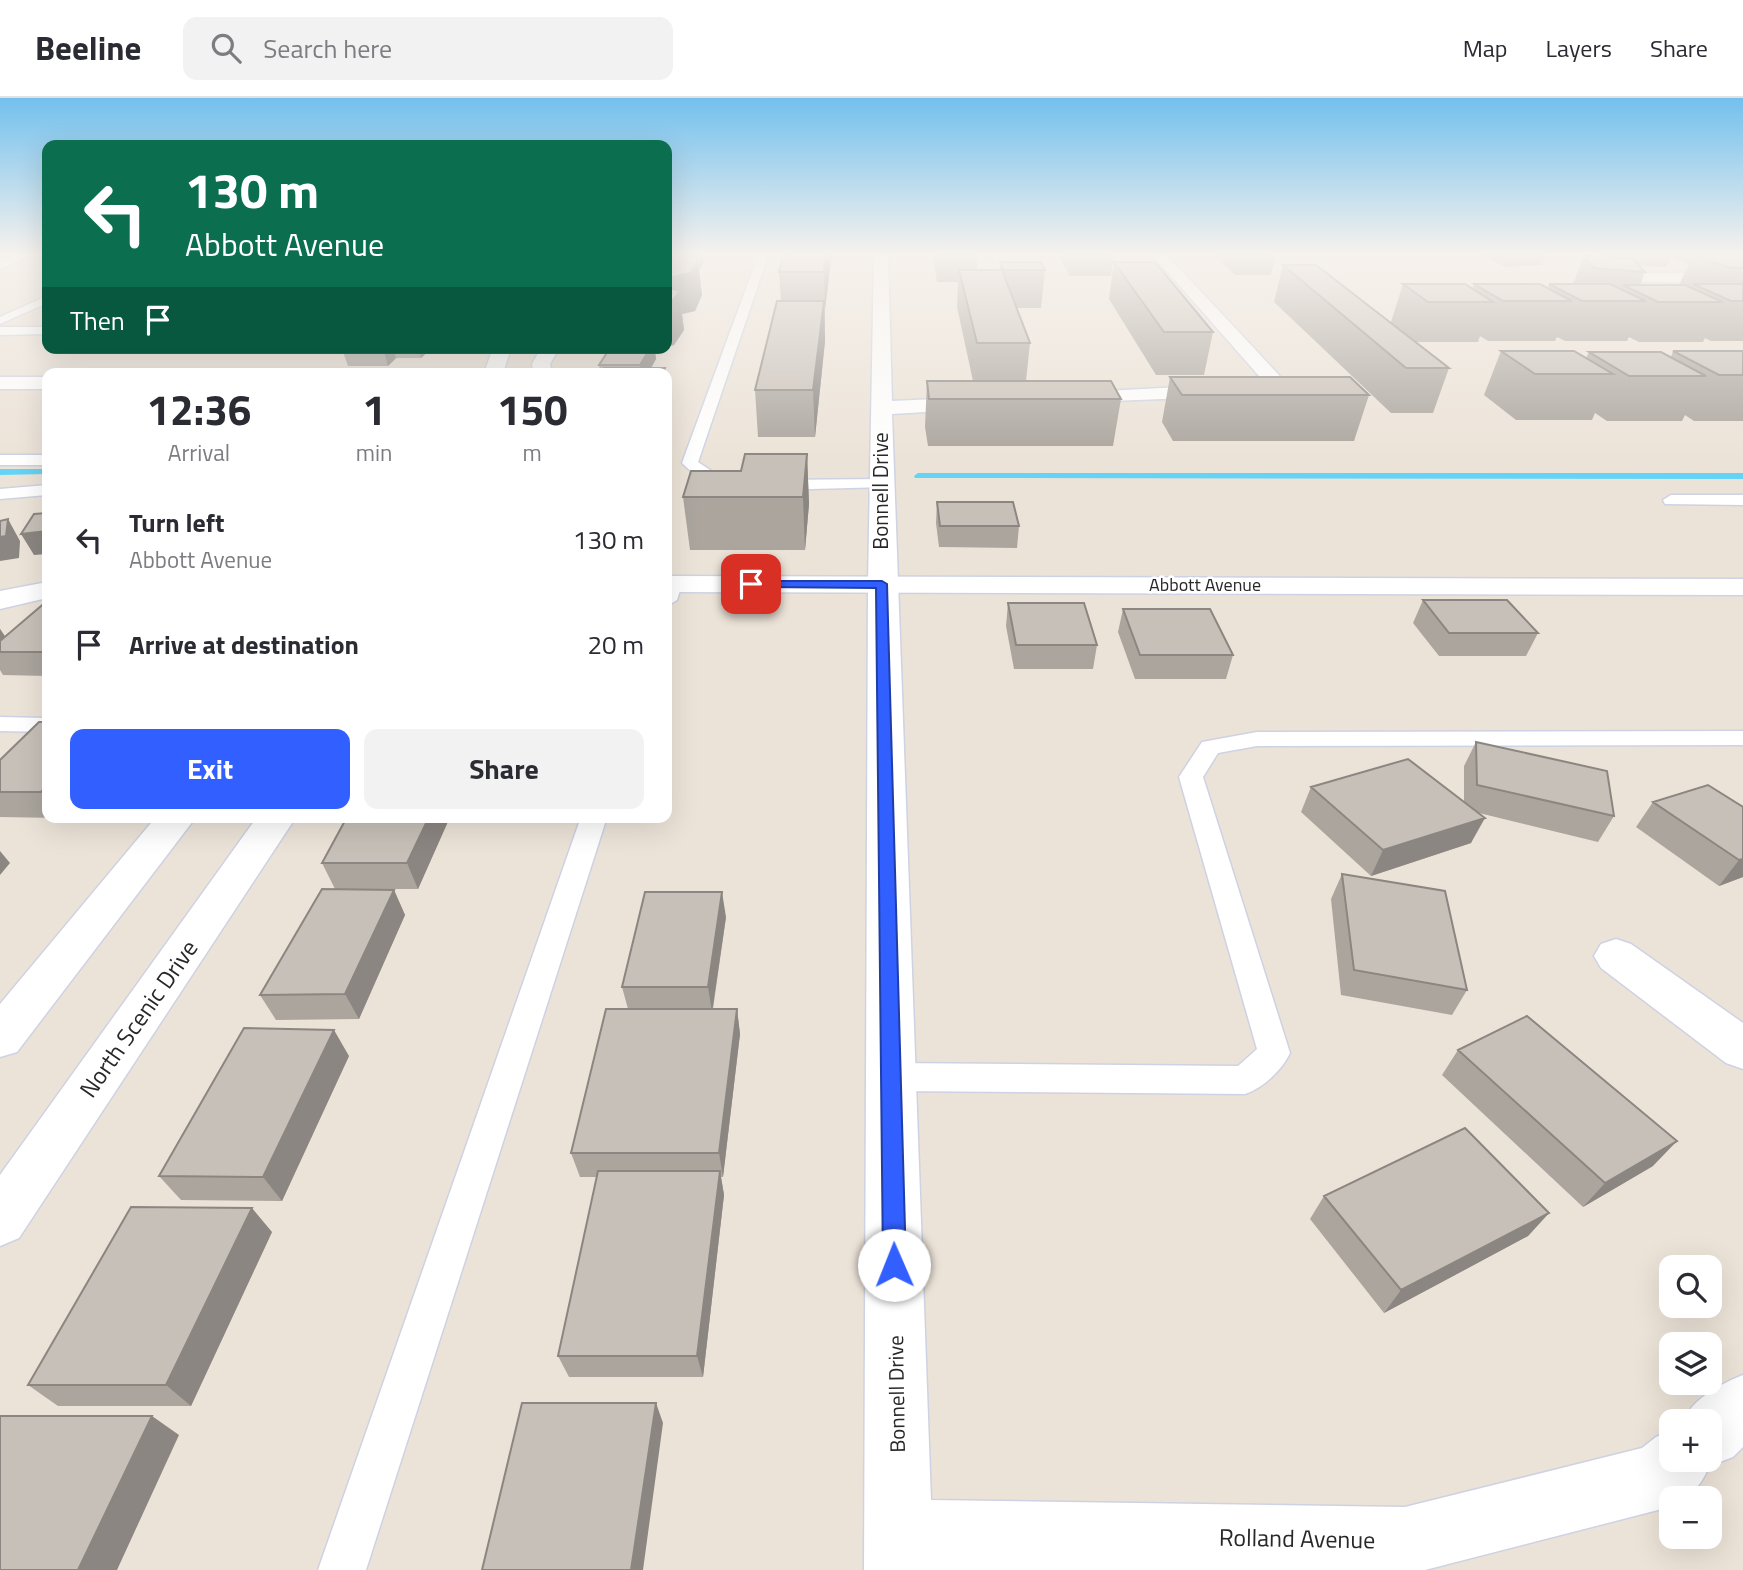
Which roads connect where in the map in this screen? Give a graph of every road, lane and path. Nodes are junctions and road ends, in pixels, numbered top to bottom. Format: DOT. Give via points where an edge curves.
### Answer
graph roads {
  1 [pos="740,322"];
  2 [pos="881,322"];
  3 [pos="1219,322"];
  4 [pos="0,331"];
  5 [pos="42,331"];
  6 [pos="0,383"];
  7 [pos="42,383"];
  8 [pos="1047,400"];
  9 [pos="992,402"];
  10 [pos="881,408"];
  11 [pos="0,460"];
  12 [pos="42,460"];
  13 [pos="881,484"];
  14 [pos="42,490"];
  15 [pos="0,494"];
  16 [pos="1671,500"];
  17 [pos="1743,500"];
  18 [pos="882,584"];
  19 [pos="1743,587"];
  20 [pos="672,589"];
  21 [pos="42,591"];
  22 [pos="0,600"];
  23 [pos="0,724"];
  24 [pos="42,724"];
  25 [pos="1739,743"];
  26 [pos="172,823"];
  27 [pos="273,823"];
  28 [pos="592,823"];
  29 [pos="1616,956"];
  30 [pos="0,1038"];
  31 [pos="1743,1049"];
  32 [pos="890,1077"];
  33 [pos="0,1220"];
  34 [pos="1743,1406"];
  35 [pos="1722,1424"];
  36 [pos="1665,1472"];
  37 [pos="900,1552"];
  38 [pos="342,1570"];
  1 -- 13 [label="lane" via="690,463 711,478 752,484"];
  2 -- 10 [label="street, Bonnell Drive"];
  3 -- 8 [label="street" via="1270,379 1241,390"];
  4 -- 5 [label="lane"];
  6 -- 7 [label="street"];
  9 -- 10 [label="street"];
  10 -- 13 [label="street, Bonnell Drive"];
  11 -- 12 [label="lane"];
  13 -- 18 [label="street, Bonnell Drive"];
  14 -- 15 [label="lane"];
  16 -- 17 [label="lane"];
  18 -- 19 [label="street, Abbott Avenue"];
  18 -- 20 [label="street, Abbott Avenue"];
  18 -- 32 [label="street, Bonnell Drive"];
  21 -- 22 [label="street"];
  23 -- 24 [label="lane"];
  25 -- 32 [label="lane" via="1258,738 1210,747 1191,777 1274,1053 1245,1080"];
  26 -- 30 [label="street"];
  27 -- 33 [label="street, North Scenic Drive"];
  28 -- 38 [label="lane"];
  29 -- 31 [label="street"];
  32 -- 37 [label="street, Bonnell Drive"];
  34 -- 35 [label="street"];
  36 -- 37 [label="street, Rolland Avenue" via="1658,1478 1405,1541"];
}
